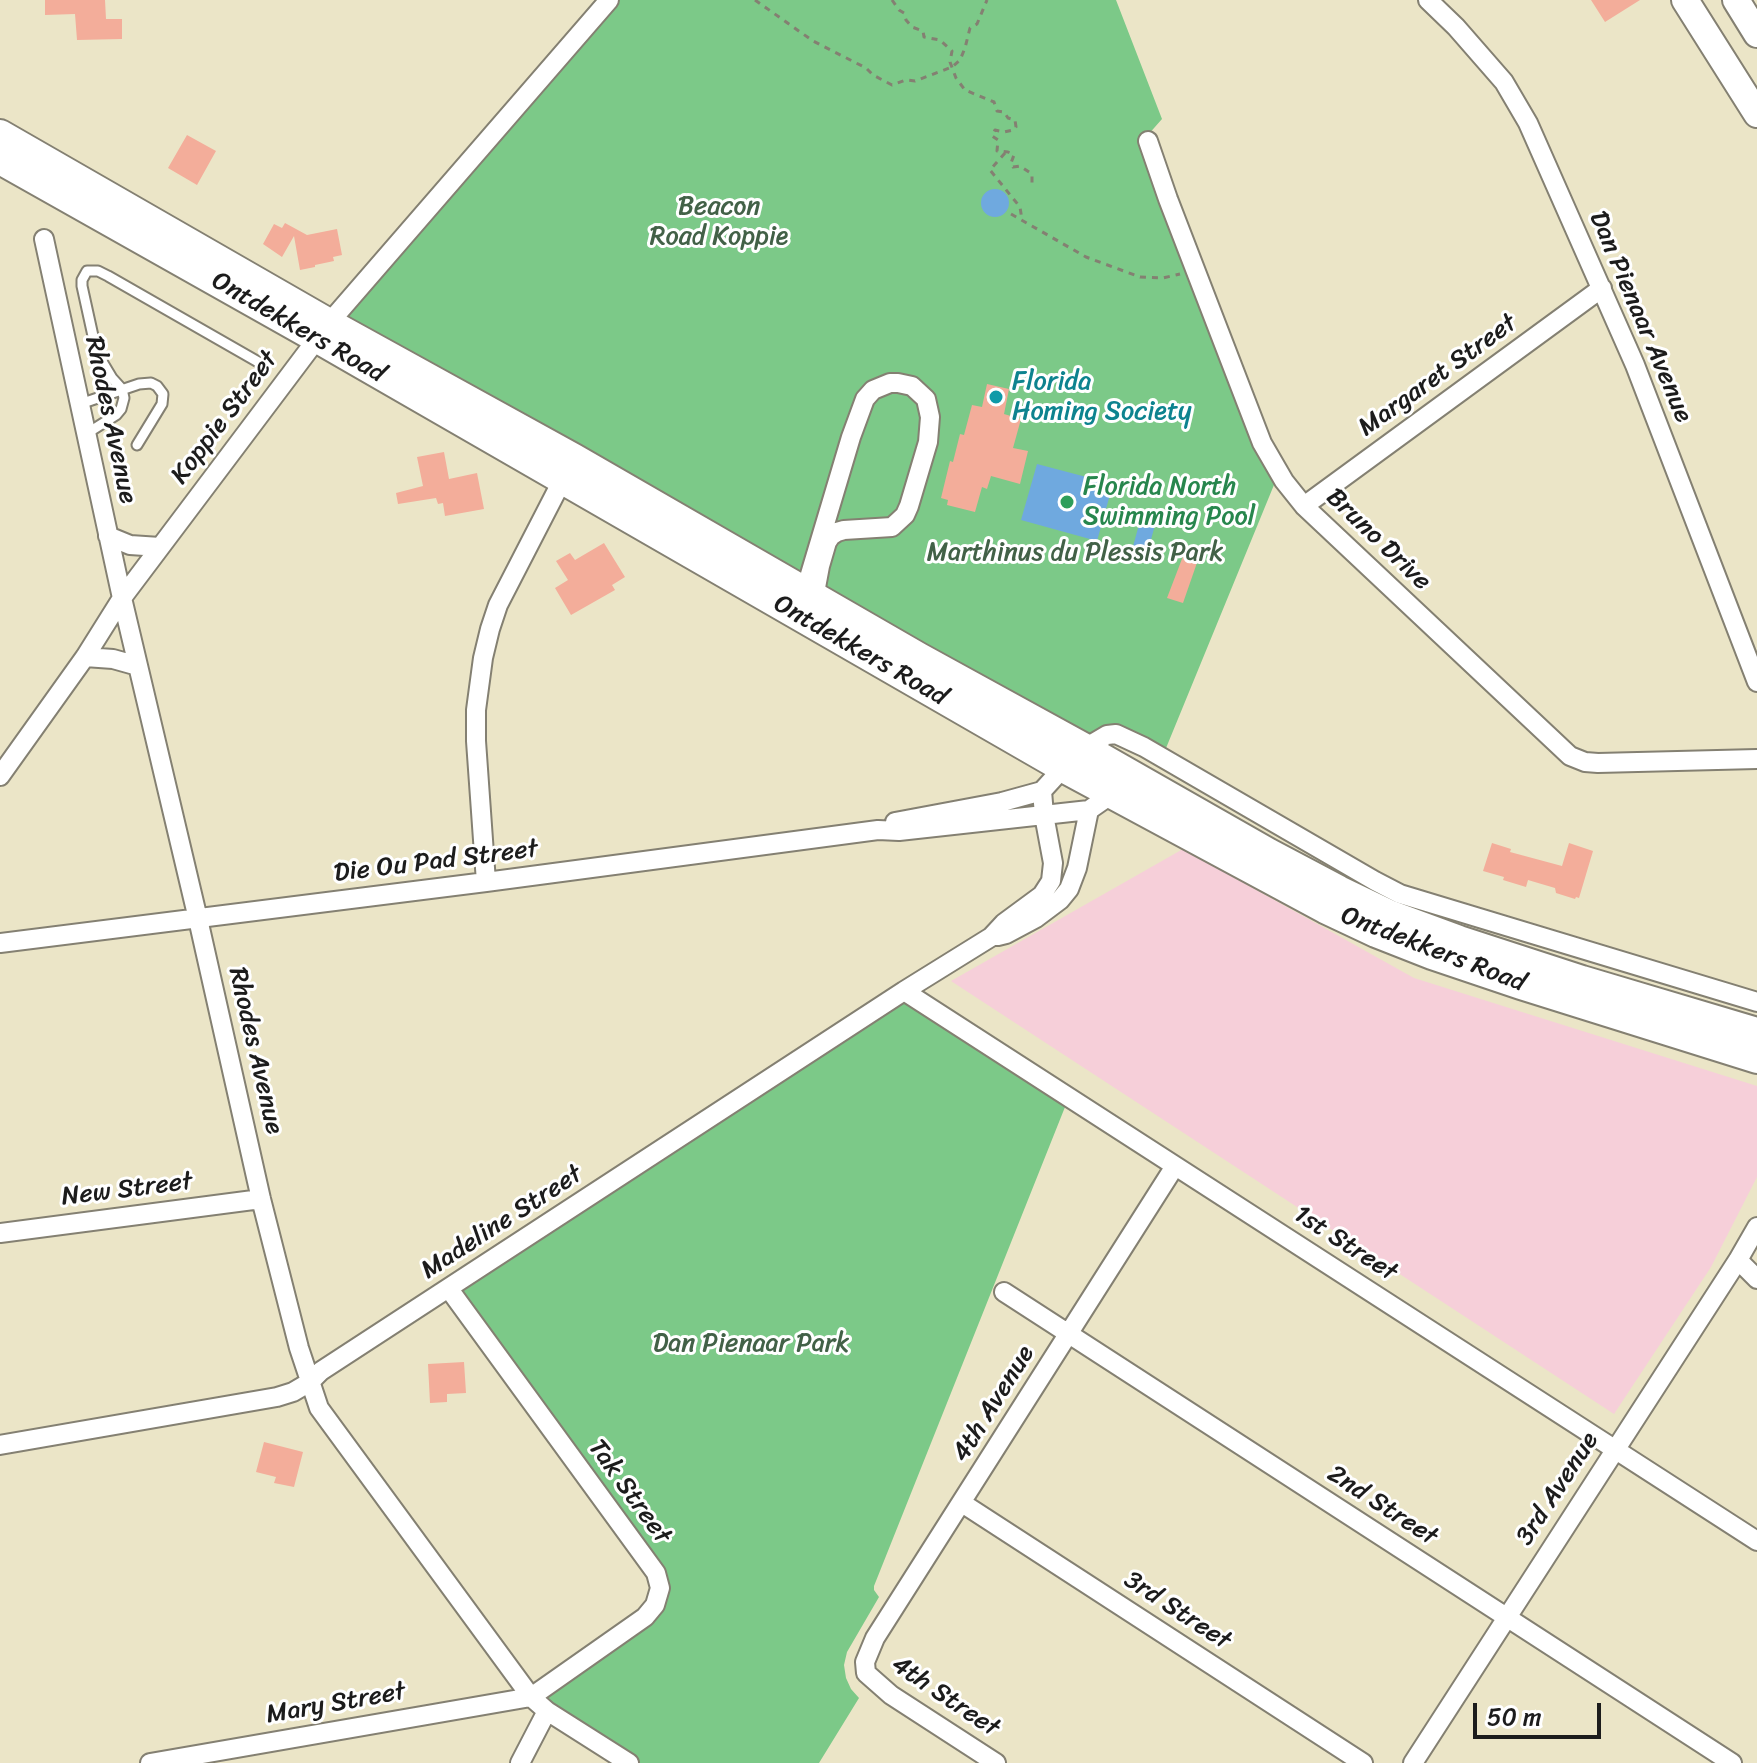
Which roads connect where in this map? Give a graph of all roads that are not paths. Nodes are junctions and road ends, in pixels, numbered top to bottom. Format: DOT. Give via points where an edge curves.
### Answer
graph roads {
  1 [pos="609,0"];
  2 [pos="1428,0"];
  3 [pos="1685,0"];
  4 [pos="1736,0"];
  5 [pos="1757,34"];
  6 [pos="1757,114"];
  7 [pos="0,134"];
  8 [pos="1148,141"];
  9 [pos="0,160"];
  10 [pos="44,239"];
  11 [pos="1602,288"];
  12 [pos="323,331"];
  13 [pos="260,363"];
  14 [pos="122,389"];
  15 [pos="80,404"];
  16 [pos="86,434"];
  17 [pos="137,445"];
  18 [pos="568,469"];
  19 [pos="1304,506"];
  20 [pos="108,536"];
  21 [pos="160,547"];
  22 [pos="810,594"];
  23 [pos="122,598"];
  24 [pos="85,657"];
  25 [pos="138,666"];
  26 [pos="1757,682"];
  27 [pos="1085,748"];
  28 [pos="1757,759"];
  29 [pos="1063,768"];
  30 [pos="0,776"];
  31 [pos="1042,791"];
  32 [pos="1110,793"];
  33 [pos="1044,815"];
  34 [pos="878,830"];
  35 [pos="486,882"];
  36 [pos="198,919"];
  37 [pos="991,937"];
  38 [pos="0,943"];
  39 [pos="904,991"];
  40 [pos="1757,1002"];
  41 [pos="1757,1032"];
  42 [pos="1757,1059"];
  43 [pos="1175,1166"];
  44 [pos="261,1199"];
  45 [pos="1757,1215"];
  46 [pos="0,1233"];
  47 [pos="1752,1235"];
  48 [pos="1738,1260"];
  49 [pos="1757,1279"];
  50 [pos="449,1289"];
  51 [pos="1004,1292"];
  52 [pos="1069,1335"];
  53 [pos="310,1382"];
  54 [pos="0,1445"];
  55 [pos="1614,1448"];
  56 [pos="962,1503"];
  57 [pos="1757,1541"];
  58 [pos="1507,1618"];
  59 [pos="866,1673"];
  60 [pos="531,1697"];
  61 [pos="547,1711"];
  62 [pos="150,1763"];
  63 [pos="520,1763"];
  64 [pos="629,1763"];
  65 [pos="996,1763"];
  66 [pos="1363,1763"];
  67 [pos="1413,1763"];
  68 [pos="1732,1763"];
  1 -- 12 [label="street, Koppie Street"];
  2 -- 11 [label="street, Dan Pienaar Avenue" via="1495,71 1518,104"];
  3 -- 6 [label="main road"];
  4 -- 5 [label="main road"];
  7 -- 12 [label="main road, Ontdekkers Road"];
  8 -- 19 [label="street, Bruno Drive" via="1262,443"];
  9 -- 12 [label="main road, Ontdekkers Road"];
  10 -- 15 [label="street, Rhodes Avenue"];
  11 -- 19 [label="street, Margaret Street"];
  11 -- 26 [label="street, Dan Pienaar Avenue"];
  12 -- 18 [label="main road, Ontdekkers Road"];
  12 -- 21 [label="street, Koppie Street"];
  13 -- 14 [label="lane" via="108,276 87,271 82,286 93,336 103,363"];
  14 -- 15 [label="lane"];
  14 -- 16 [label="lane" via="121,409"];
  14 -- 17 [label="lane" via="151,383 163,394"];
  15 -- 16 [label="street, Rhodes Avenue"];
  16 -- 20 [label="street, Rhodes Avenue"];
  18 -- 22 [label="main road, Ontdekkers Road"];
  18 -- 29 [label="main road, Ontdekkers Road"];
  18 -- 35 [label="street" via="498,605 483,658 476,741"];
  19 -- 28 [label="street, Bruno Drive" via="1570,756 1598,763"];
  20 -- 21 [label="street" via="130,545"];
  20 -- 23 [label="street, Rhodes Avenue"];
  21 -- 23 [label="street, Koppie Street"];
  22 -- 22 [label="street" via="865,399 890,383 912,386 926,399 930,417 928,442 905,515 892,527 844,530 831,536"];
  22 -- 27 [label="main road, Ontdekkers Road"];
  23 -- 24 [label="street, Koppie Street"];
  23 -- 25 [label="street, Rhodes Avenue"];
  24 -- 25 [label="street"];
  24 -- 30 [label="street, Koppie Street"];
  25 -- 36 [label="street, Rhodes Avenue"];
  27 -- 29 [label="street"];
  27 -- 32 [label="main road, Ontdekkers Road"];
  27 -- 40 [label="street" via="1107,735 1124,736 1400,894"];
  29 -- 31 [label="street"];
  29 -- 32 [label="main road, Ontdekkers Road"];
  31 -- 33 [label="street, Madeline Street"];
  31 -- 34 [label="street, Die Ou Pad Street" via="898,820"];
  32 -- 33 [label="street, Die Ou Pad Street"];
  32 -- 37 [label="street, Madeline Street" via="1060,900 1036,918"];
  32 -- 41 [label="main road, Ontdekkers Road" via="1269,853 1391,915"];
  32 -- 42 [label="main road, Ontdekkers Road" via="1376,933"];
  33 -- 34 [label="street, Die Ou Pad Street"];
  33 -- 37 [label="street, Madeline Street" via="1051,881 1042,895"];
  34 -- 35 [label="street, Die Ou Pad Street"];
  35 -- 36 [label="street, Die Ou Pad Street"];
  36 -- 38 [label="street, Die Ou Pad Street"];
  36 -- 44 [label="street, Rhodes Avenue"];
  37 -- 39 [label="street, Madeline Street"];
  39 -- 43 [label="street, 1st Street"];
  39 -- 50 [label="street, Madeline Street"];
  43 -- 52 [label="street, 4th Avenue"];
  43 -- 55 [label="street, 1st Street"];
  44 -- 46 [label="street, New Street"];
  44 -- 53 [label="street, Rhodes Avenue"];
  45 -- 47 [label="street, 3rd Avenue"];
  47 -- 48 [label="street, 3rd Avenue"];
  48 -- 49 [label="street"];
  48 -- 55 [label="street, 3rd Avenue"];
  50 -- 53 [label="street, Madeline Street"];
  50 -- 60 [label="street, Tak Street" via="658,1582 658,1598 645,1617"];
  51 -- 52 [label="street, 2nd Street"];
  52 -- 56 [label="street, 4th Avenue"];
  52 -- 58 [label="street, 2nd Street"];
  53 -- 54 [label="street, Madeline Street" via="277,1397"];
  53 -- 60 [label="street, Rhodes Avenue" via="319,1408 342,1441"];
  55 -- 57 [label="street, 1st Street"];
  55 -- 58 [label="street, 3rd Avenue"];
  56 -- 59 [label="street, 4th Avenue" via="875,1638"];
  56 -- 66 [label="street, 3rd Street"];
  58 -- 67 [label="street, 3rd Avenue"];
  58 -- 68 [label="street, 2nd Street"];
  59 -- 65 [label="street, 4th Street"];
  60 -- 61 [label="street, Rhodes Avenue"];
  60 -- 62 [label="street, Mary Street"];
  61 -- 63 [label="street"];
  61 -- 64 [label="street, Rhodes Avenue"];
}
